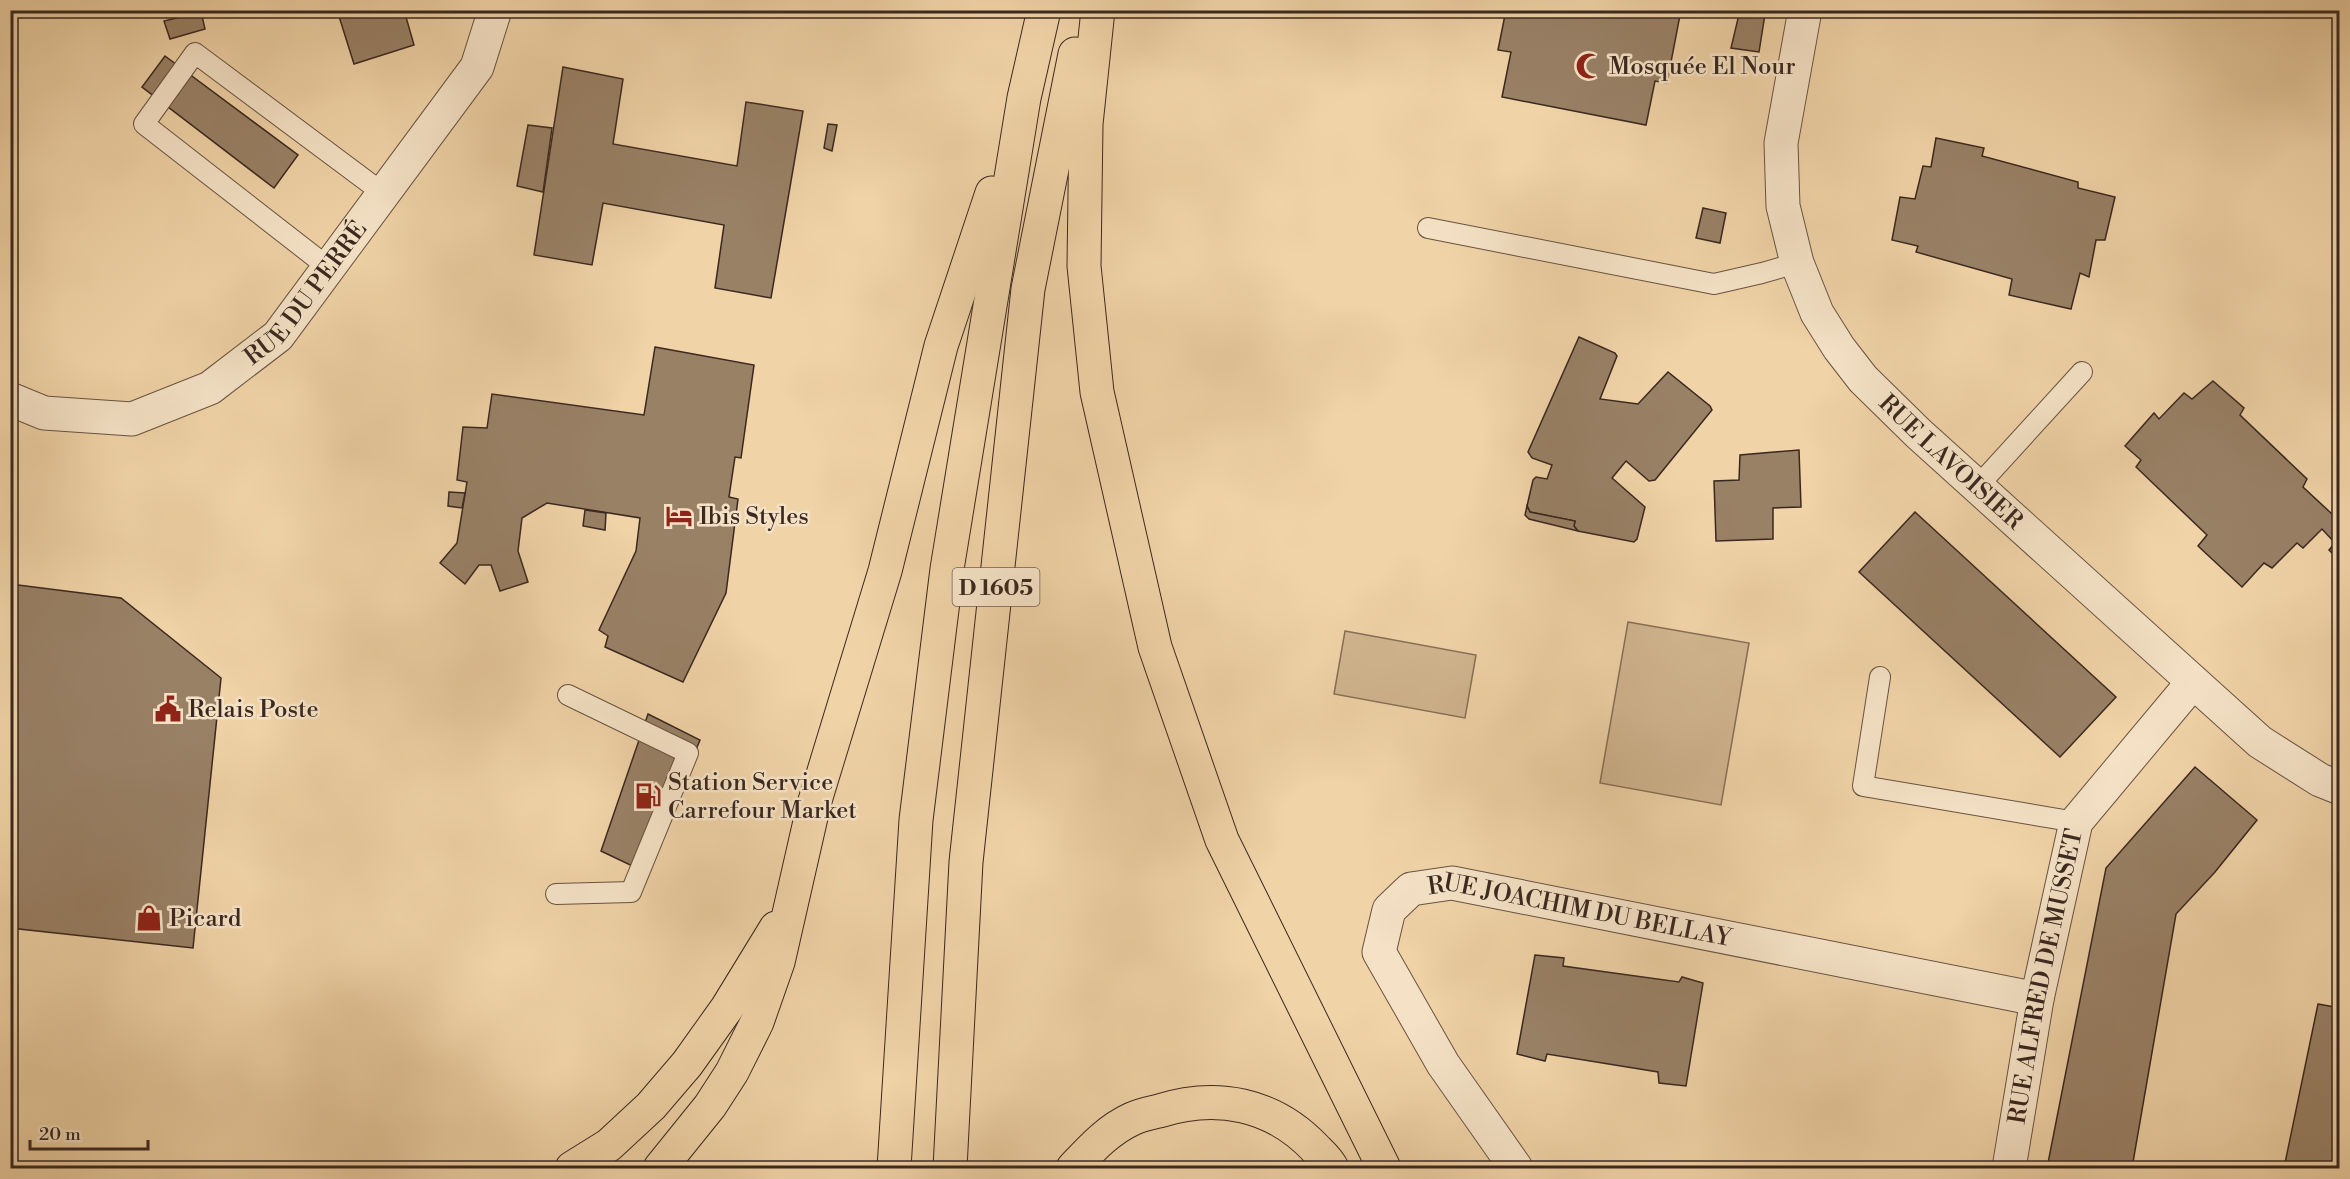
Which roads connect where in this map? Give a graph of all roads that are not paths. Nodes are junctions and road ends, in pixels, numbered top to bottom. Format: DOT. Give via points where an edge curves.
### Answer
graph roads {
  1 [pos="495,10"];
  2 [pos="1044,10"];
  3 [pos="1083,10"];
  4 [pos="1098,10"];
  5 [pos="1805,10"];
  6 [pos="1024,98"];
  7 [pos="384,194"];
  8 [pos="1428,228"];
  9 [pos="1797,263"];
  10 [pos="329,268"];
  11 [pos="2082,372"];
  12 [pos="10,399"];
  13 [pos="1977,488"];
  14 [pos="1880,677"];
  15 [pos="2193,682"];
  16 [pos="568,695"];
  17 [pos="2340,789"];
  18 [pos="2076,822"];
  19 [pos="556,894"];
  20 [pos="790,903"];
  21 [pos="2037,999"];
  22 [pos="572,1168"];
  23 [pos="660,1168"];
  24 [pos="894,1168"];
  25 [pos="950,1168"];
  26 [pos="1073,1168"];
  27 [pos="1332,1168"];
  28 [pos="1384,1168"];
  29 [pos="1516,1168"];
  30 [pos="2009,1168"];
  1 -- 7 [label="street, RUE DU PERRÉ" via="477,67"];
  2 -- 6 [label="main road"];
  3 -- 25 [label="main road, D 1605" via="1028,288 966,862"];
  4 -- 28 [label="main road" via="1086,124 1084,266 1097,392 1155,647 1222,840"];
  5 -- 9 [label="street, RUE LAVOISIER" via="1781,143 1783,206"];
  6 -- 20 [label="main road" via="941,346 885,571 814,804"];
  6 -- 24 [label="main road, D 1605" via="947,569 916,820"];
  7 -- 10 [label="street, RUE DU PERRÉ"];
  7 -- 10 [label="lane" via="195,53 144,124"];
  8 -- 9 [label="lane" via="1714,284"];
  9 -- 13 [label="street, RUE LAVOISIER" via="1817,313 1863,379"];
  10 -- 12 [label="street, RUE DU PERRÉ" via="278,336 210,388 132,419 44,413"];
  11 -- 13 [label="lane"];
  13 -- 15 [label="street, RUE LAVOISIER"];
  14 -- 18 [label="lane" via="1863,786"];
  15 -- 17 [label="street, RUE LAVOISIER" via="2260,742"];
  15 -- 18 [label="street, RUE ALFRED DE MUSSET"];
  16 -- 19 [label="lane" via="688,753 631,892"];
  18 -- 21 [label="street, RUE ALFRED DE MUSSET"];
  20 -- 22 [label="main road" via="727,1008 687,1064 651,1106 609,1145"];
  20 -- 23 [label="main road" via="778,962 757,1022 710,1106"];
  21 -- 29 [label="street, RUE JOACHIM DU BELLAY" via="1452,883 1411,889 1389,910 1379,952 1443,1064"];
  21 -- 30 [label="street, RUE ALFRED DE MUSSET"];
  26 -- 27 [label="main road" via="1099,1140 1133,1118 1175,1106 1219,1101 1256,1108 1288,1124"];
}
